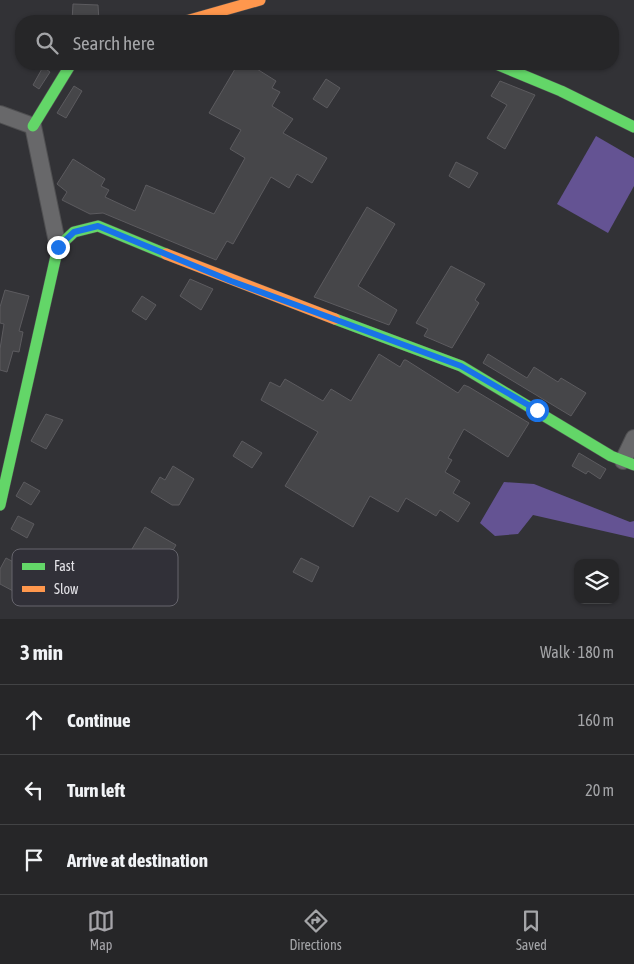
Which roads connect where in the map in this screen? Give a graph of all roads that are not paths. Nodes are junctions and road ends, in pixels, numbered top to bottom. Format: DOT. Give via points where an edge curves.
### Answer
graph roads {
  1 [pos="260,0"];
  2 [pos="207,15"];
  3 [pos="67,70"];
  4 [pos="510,70"];
  5 [pos="0,114"];
  6 [pos="34,126"];
  7 [pos="634,127"];
  8 [pos="58,247"];
  9 [pos="634,438"];
  10 [pos="628,463"];
  11 [pos="0,505"];
  1 -- 2 [label="street"];
  3 -- 6 [label="street"];
  4 -- 7 [label="street"];
  5 -- 6 [label="street"];
  6 -- 8 [label="street"];
  8 -- 10 [label="street" via="74,232 98,226 231,281 461,366"];
  8 -- 11 [label="street"];
  9 -- 10 [label="street"];
}
